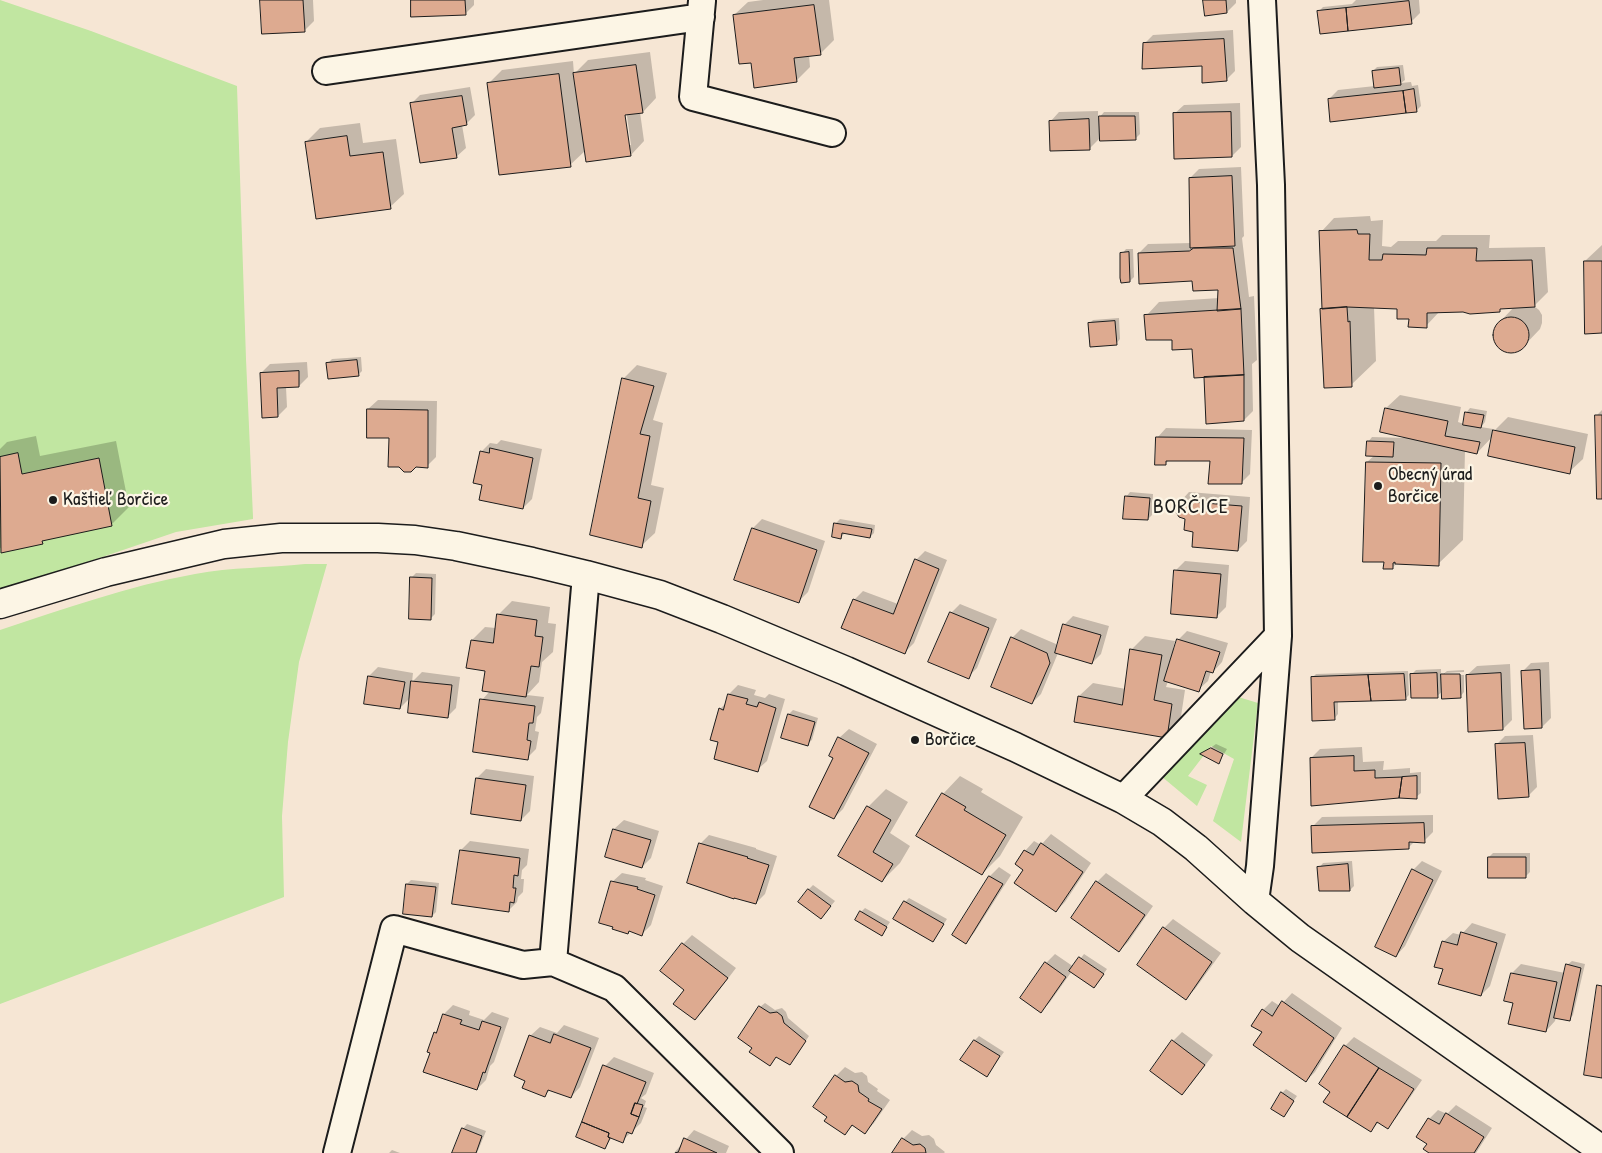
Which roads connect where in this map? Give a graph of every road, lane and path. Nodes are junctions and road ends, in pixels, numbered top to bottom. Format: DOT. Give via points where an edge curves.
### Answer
graph roads {
  1 [pos="1262,0"];
  2 [pos="701,8"];
  3 [pos="326,71"];
  4 [pos="832,133"];
  5 [pos="586,575"];
  6 [pos="0,604"];
  7 [pos="1278,636"];
  8 [pos="1123,799"];
  9 [pos="1255,901"];
  10 [pos="553,962"];
  11 [pos="1602,1150"];
  12 [pos="337,1153"];
  13 [pos="780,1153"];
  1 -- 7 [label="street" via="1271,185"];
  2 -- 3 [label="street"];
  2 -- 4 [label="street" via="693,97"];
  5 -- 6 [label="main road" via="416,540 281,538 224,544 106,572"];
  5 -- 8 [label="main road" via="660,596 837,667"];
  5 -- 10 [label="street"];
  7 -- 8 [label="street"];
  7 -- 9 [label="street"];
  8 -- 9 [label="main road" via="1162,822 1196,848"];
  9 -- 11 [label="main road" via="1308,944"];
  10 -- 12 [label="street" via="523,965 394,929"];
  10 -- 13 [label="street" via="614,988"];
}
